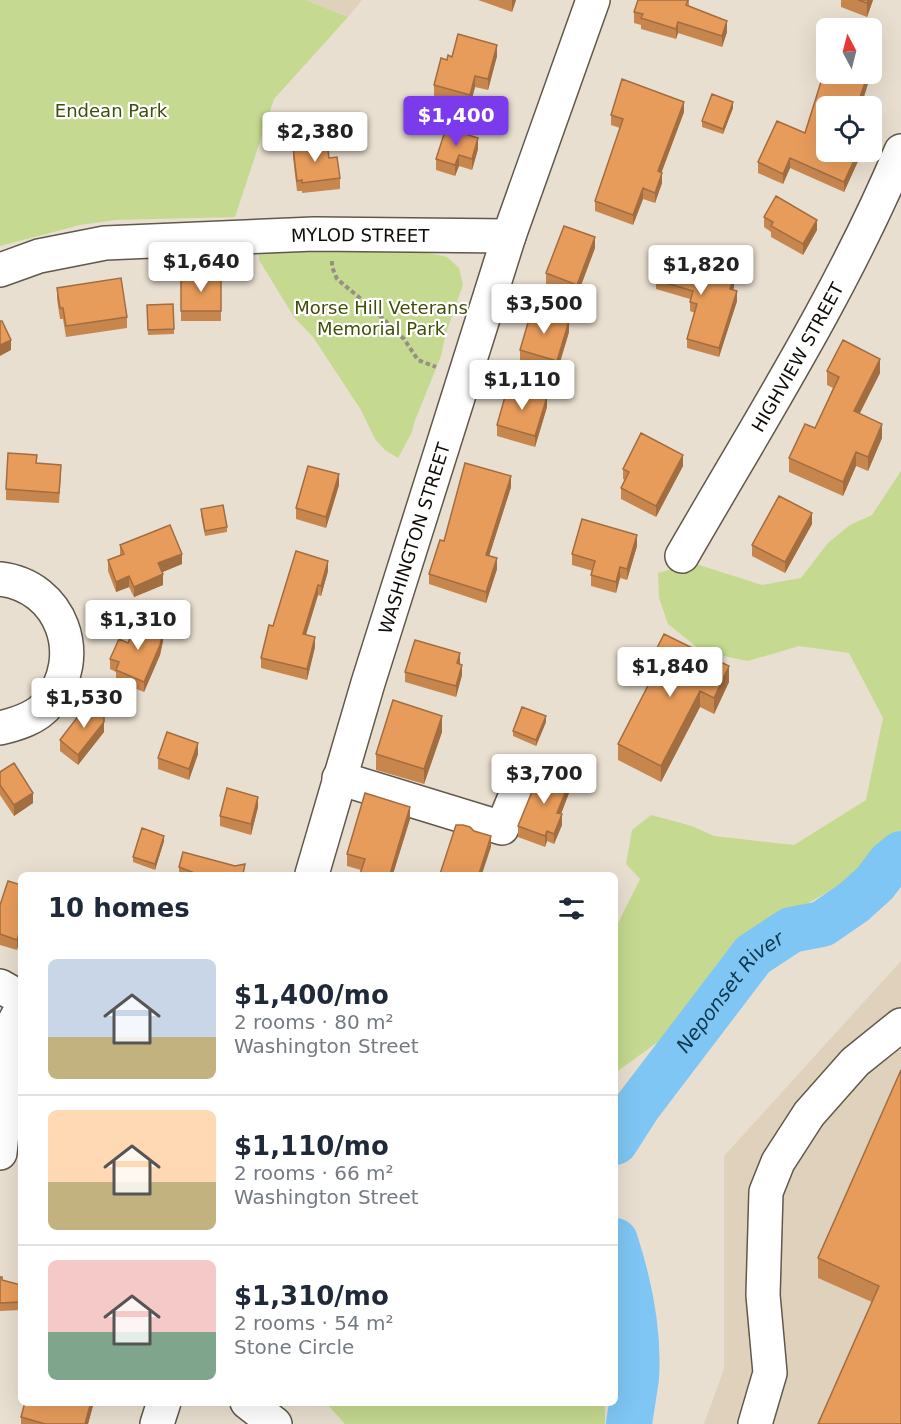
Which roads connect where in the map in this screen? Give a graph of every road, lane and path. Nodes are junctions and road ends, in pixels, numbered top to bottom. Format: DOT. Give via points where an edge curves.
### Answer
graph roads {
  1 [pos="593,0"];
  2 [pos="901,151"];
  3 [pos="509,236"];
  4 [pos="332,258"];
  5 [pos="0,270"];
  6 [pos="381,299"];
  7 [pos="372,308"];
  8 [pos="436,367"];
  9 [pos="682,556"];
  10 [pos="0,579"];
  11 [pos="0,728"];
  12 [pos="339,778"];
  13 [pos="519,787"];
  14 [pos="313,872"];
  15 [pos="0,986"];
  16 [pos="18,996"];
  17 [pos="18,1017"];
  18 [pos="901,1025"];
  19 [pos="0,1153"];
  20 [pos="163,1406"];
  21 [pos="252,1406"];
  22 [pos="158,1424"];
  23 [pos="275,1424"];
  24 [pos="755,1424"];
  1 -- 3 [label="street, WASHINGTON STREET"];
  2 -- 9 [label="street, HIGHVIEW STREET" via="863,235"];
  3 -- 5 [label="street, MYLOD STREET" via="314,234 105,243 39,256"];
  3 -- 12 [label="street, WASHINGTON STREET"];
  4 -- 7 [label="path" via="337,279"];
  6 -- 7 [label="path"];
  7 -- 8 [label="path" via="404,339 418,360"];
  10 -- 11 [label="street" via="13,580 35,591 54,609 65,632 68,658 62,683 47,705 26,721"];
  12 -- 13 [label="street" via="502,828"];
  12 -- 14 [label="street, WASHINGTON STREET"];
  15 -- 16 [label="street"];
  17 -- 19 [label="street"];
  18 -- 24 [label="street" via="855,1062 809,1114 778,1162 766,1192 763,1295 770,1373"];
  20 -- 22 [label="street"];
  21 -- 23 [label="street"];
}
